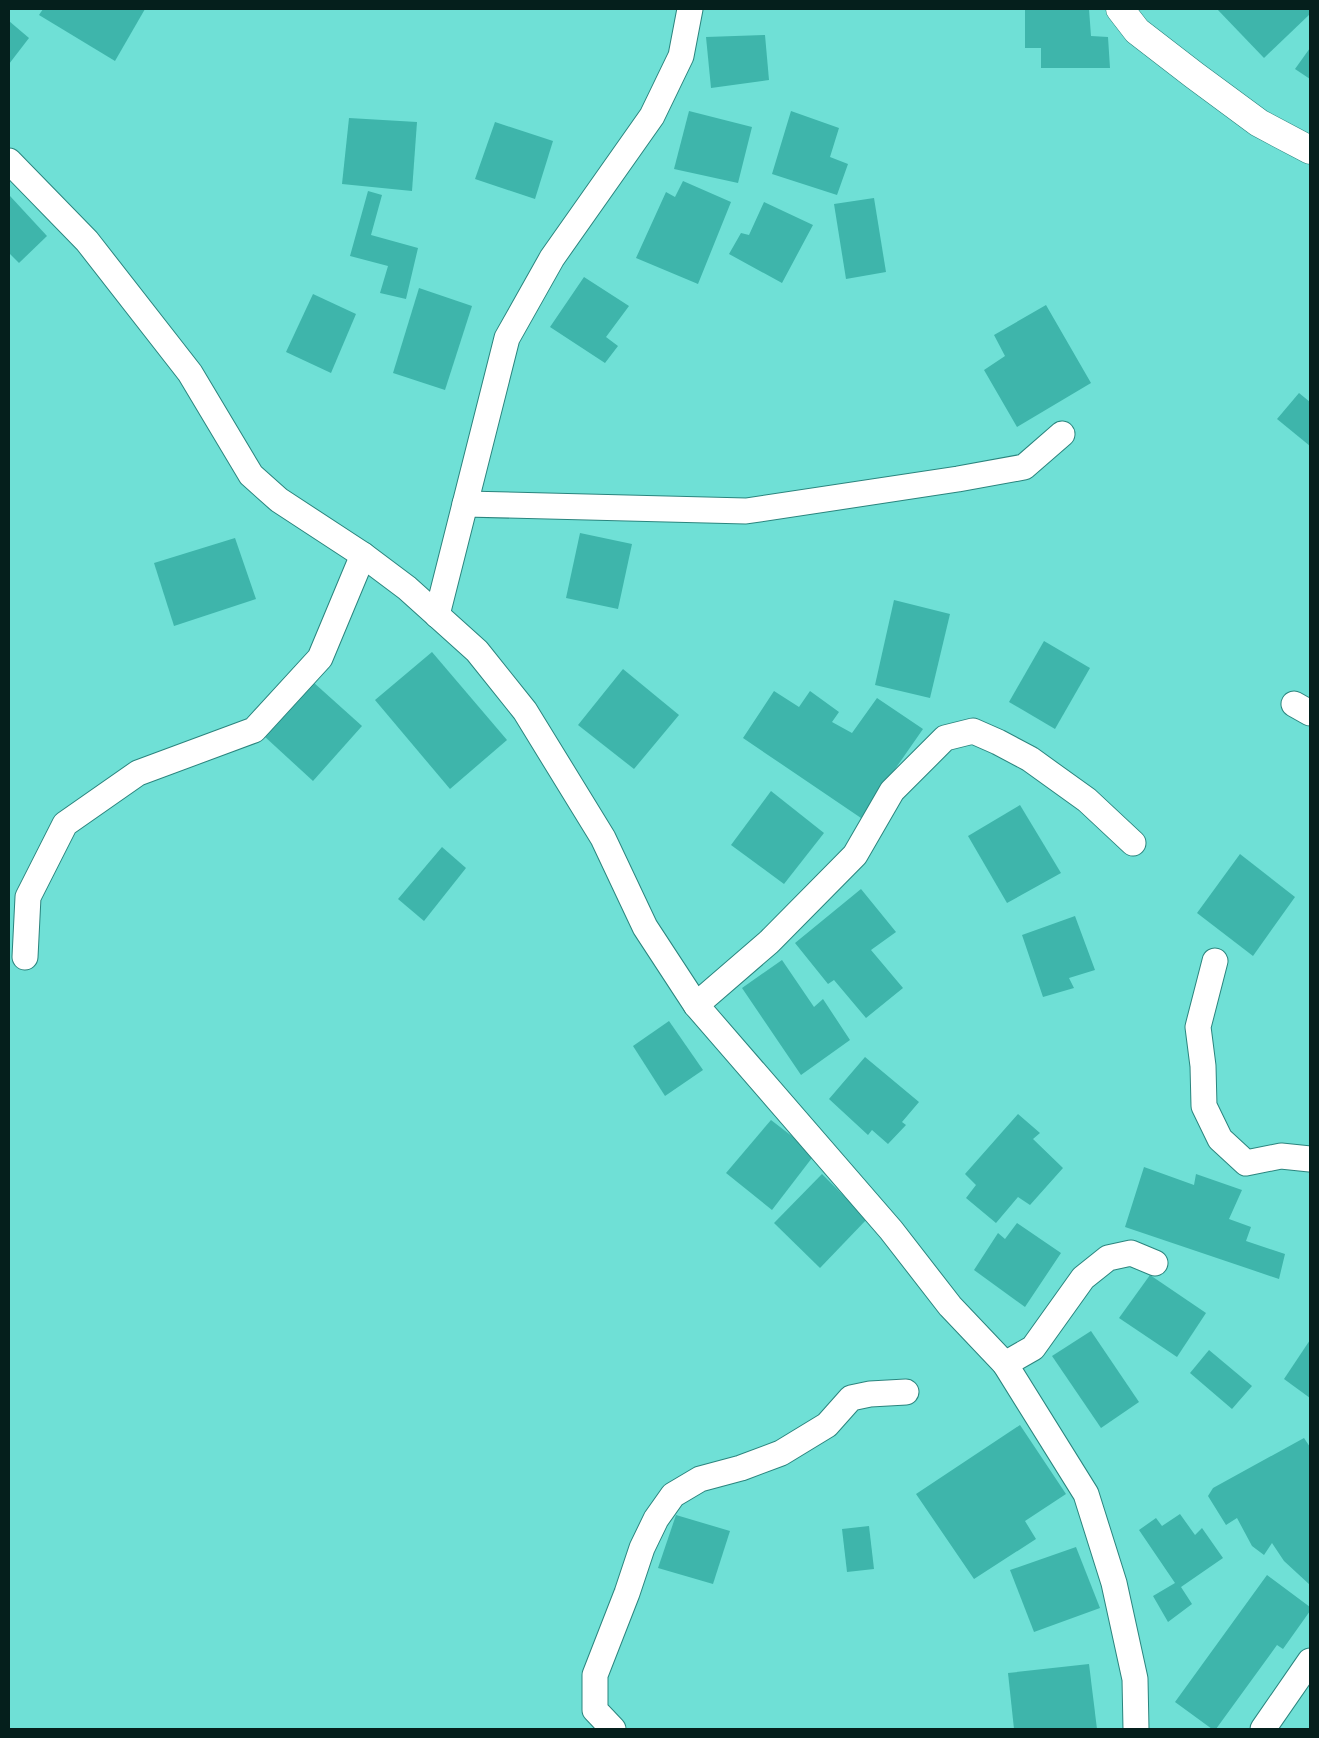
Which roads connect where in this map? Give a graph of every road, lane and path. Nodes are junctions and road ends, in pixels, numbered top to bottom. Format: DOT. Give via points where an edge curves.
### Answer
graph roads {
  1 [pos="690,9"];
  2 [pos="1120,9"];
  3 [pos="1310,150"];
  4 [pos="9,161"];
  5 [pos="1062,434"];
  6 [pos="465,504"];
  7 [pos="363,554"];
  8 [pos="437,615"];
  9 [pos="1133,844"];
  10 [pos="25,957"];
  11 [pos="1215,960"];
  12 [pos="696,1005"];
  13 [pos="1310,1159"];
  14 [pos="1155,1263"];
  15 [pos="1005,1364"];
  16 [pos="906,1392"];
  17 [pos="1310,1662"];
  18 [pos="613,1729"];
  19 [pos="1136,1729"];
  20 [pos="1263,1729"];
  1 -- 6 [label="street" via="681,56 652,116 552,258 507,338"];
  2 -- 3 [label="street" via="1137,31 1194,76 1259,122"];
  4 -- 7 [label="street" via="87,241 190,373 251,475 279,500"];
  5 -- 6 [label="street" via="1024,467 958,480 746,511"];
  6 -- 8 [label="street"];
  7 -- 8 [label="street"];
  7 -- 10 [label="street" via="320,658 254,730 138,773 65,824 28,897"];
  8 -- 12 [label="street" via="478,651 525,711 603,838 645,927"];
  9 -- 12 [label="street" via="1087,800 1030,758 973,731 945,738 892,791 856,856 769,942"];
  11 -- 13 [label="street" via="1198,1027 1204,1106 1220,1139 1246,1163 1281,1156"];
  12 -- 15 [label="street" via="891,1230 950,1306"];
  14 -- 15 [label="street" via="1130,1253 1108,1258 1083,1278 1033,1348"];
  15 -- 19 [label="street" via="1086,1494 1114,1583 1135,1678"];
  16 -- 18 [label="street" via="851,1398 827,1424 781,1453 700,1479 673,1495 656,1519 642,1548 595,1675 595,1710"];
  17 -- 20 [label="street"];
}
